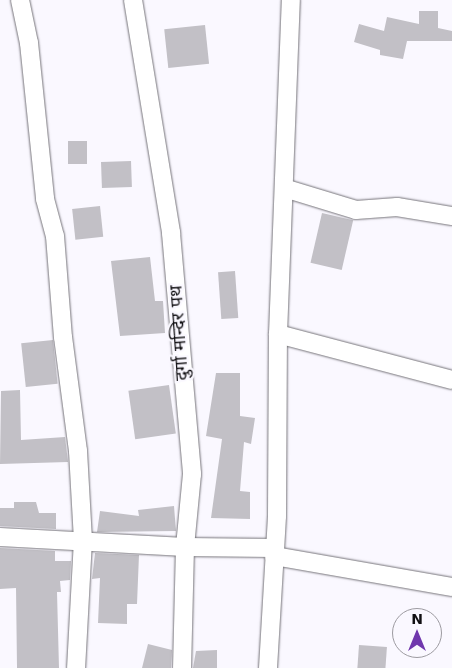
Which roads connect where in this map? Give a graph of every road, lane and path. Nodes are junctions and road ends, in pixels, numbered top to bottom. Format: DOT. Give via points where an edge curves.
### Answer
graph roads {
  1 [pos="20,0"];
  2 [pos="133,0"];
  3 [pos="291,0"];
  4 [pos="284,188"];
  5 [pos="452,216"];
  6 [pos="278,334"];
  7 [pos="452,380"];
  8 [pos="0,537"];
  9 [pos="83,540"];
  10 [pos="185,548"];
  11 [pos="274,552"];
  12 [pos="452,587"];
  13 [pos="76,668"];
  14 [pos="182,668"];
  15 [pos="268,668"];
  1 -- 9 [label="street" via="29,43 45,199 55,236 63,337 78,451"];
  2 -- 10 [label="street, दुर्गा मन्दिर पथ" via="168,214 178,310 192,474"];
  3 -- 4 [label="street"];
  4 -- 5 [label="street" via="356,210 397,207"];
  4 -- 6 [label="street"];
  6 -- 7 [label="street"];
  6 -- 11 [label="street"];
  8 -- 9 [label="street"];
  9 -- 10 [label="street"];
  9 -- 13 [label="street"];
  10 -- 11 [label="street"];
  10 -- 14 [label="street, दुर्गा मन्दिर पथ"];
  11 -- 12 [label="street"];
  11 -- 15 [label="street"];
}
